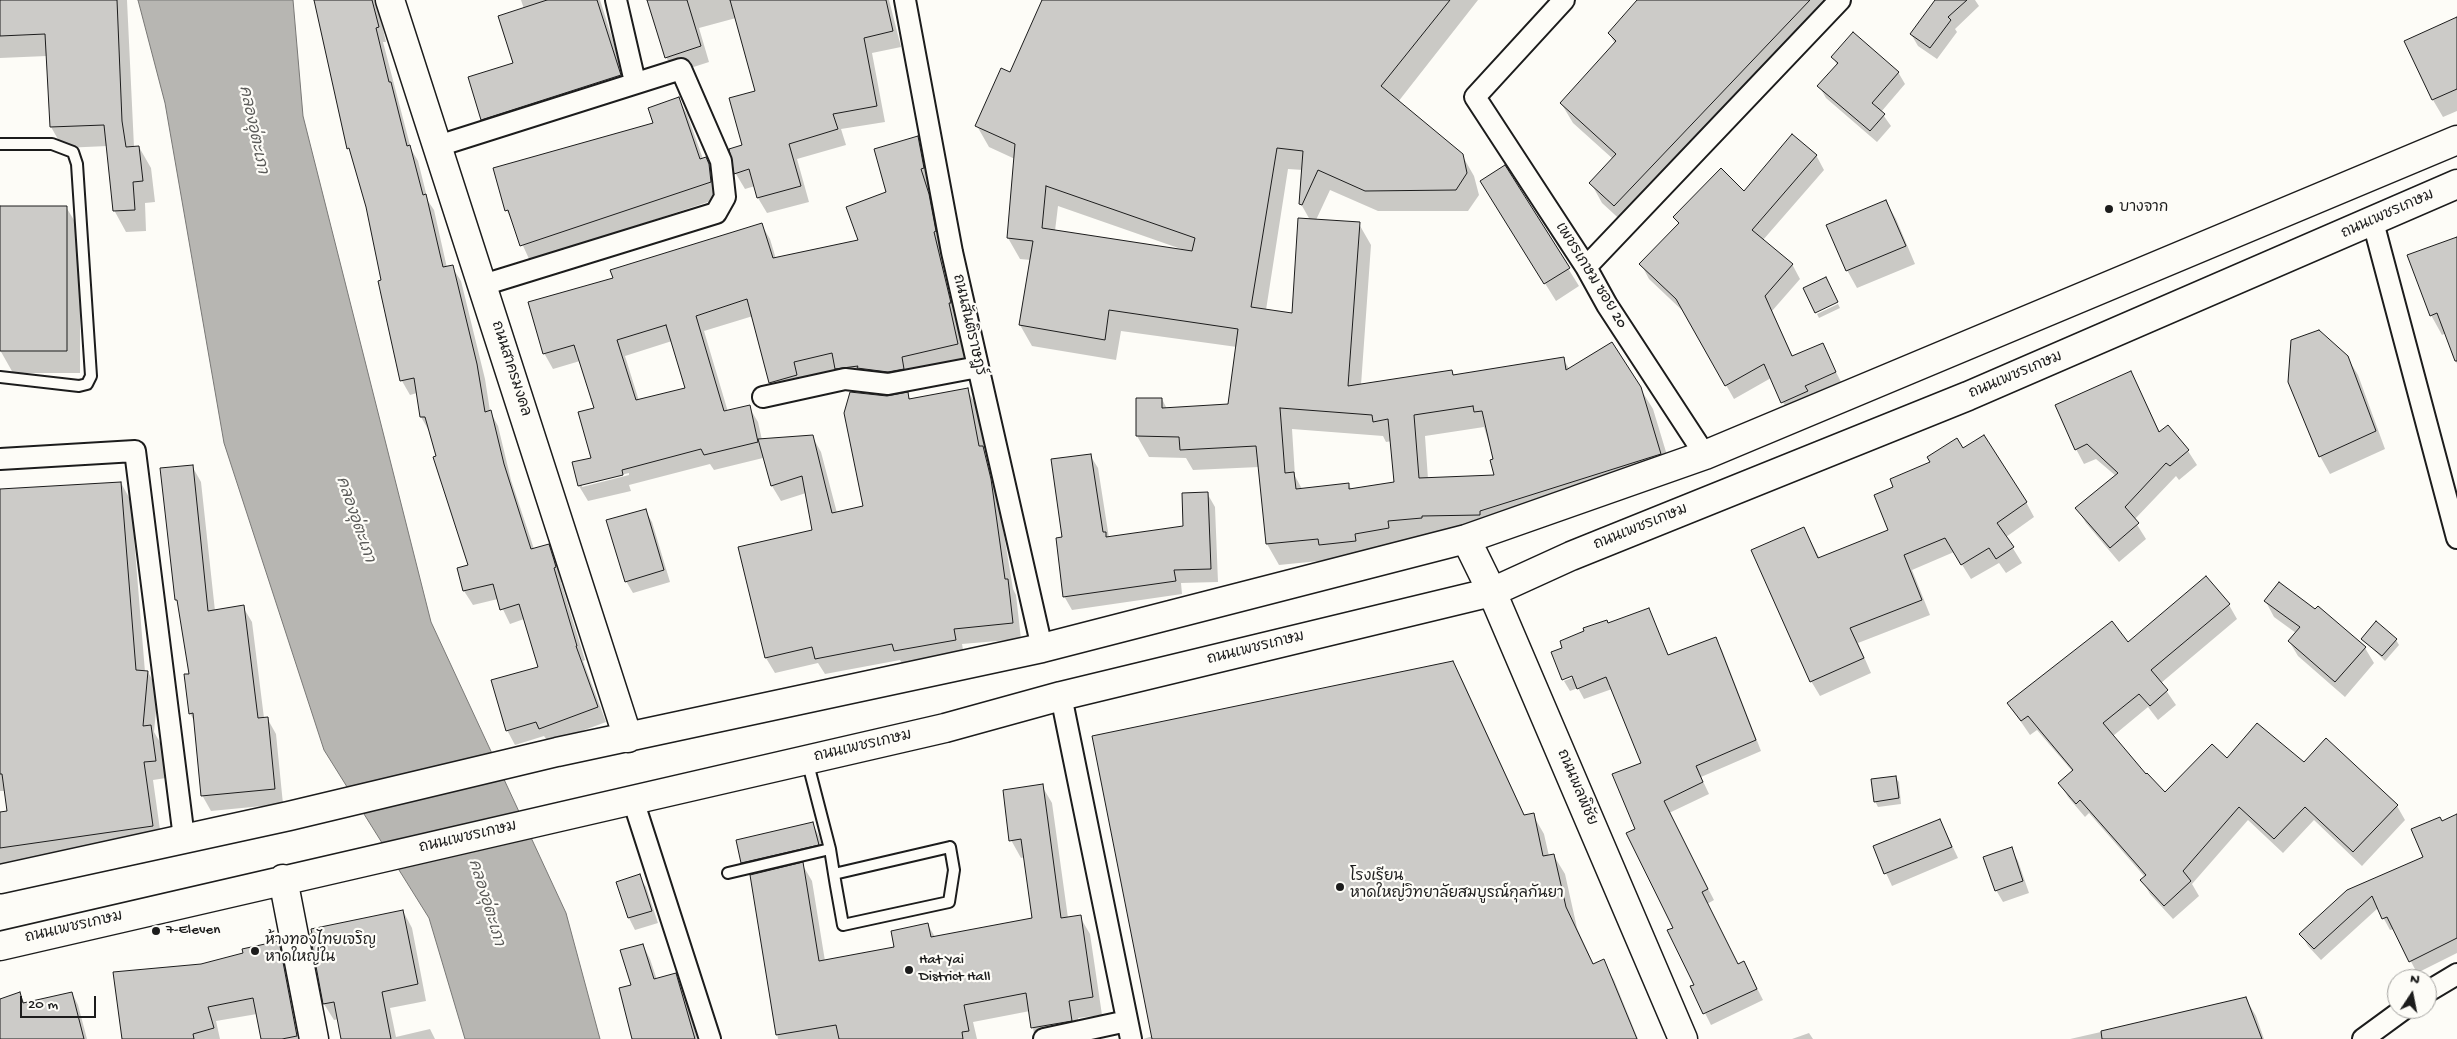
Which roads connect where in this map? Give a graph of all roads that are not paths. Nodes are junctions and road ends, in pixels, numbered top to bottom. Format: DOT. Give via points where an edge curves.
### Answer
graph roads {
  1 [pos="390,0"];
  2 [pos="616,0"];
  3 [pos="905,0"];
  4 [pos="1840,0"];
  5 [pos="1559,2"];
  6 [pos="635,82"];
  7 [pos="2457,140"];
  8 [pos="0,144"];
  9 [pos="438,146"];
  10 [pos="2457,184"];
  11 [pos="2373,222"];
  12 [pos="1586,267"];
  13 [pos="482,285"];
  14 [pos="978,367"];
  15 [pos="0,377"];
  16 [pos="763,398"];
  17 [pos="1705,456"];
  18 [pos="0,459"];
  19 [pos="2457,538"];
  20 [pos="1466,539"];
  21 [pos="1492,592"];
  22 [pos="1042,648"];
  23 [pos="1061,696"];
  24 [pos="628,738"];
  25 [pos="807,759"];
  26 [pos="633,800"];
  27 [pos="184,838"];
  28 [pos="830,849"];
  29 [pos="728,873"];
  30 [pos="834,874"];
  31 [pos="295,877"];
  32 [pos="0,879"];
  33 [pos="0,946"];
  34 [pos="2457,974"];
  35 [pos="2437,986"];
  36 [pos="2390,1019"];
  37 [pos="1129,1030"];
  38 [pos="314,1039"];
  39 [pos="710,1039"];
  40 [pos="1044,1039"];
  41 [pos="1683,1039"];
  42 [pos="2363,1039"];
  1 -- 9 [label="main road, ถนนสาครมงคล"];
  2 -- 6 [label="street"];
  3 -- 14 [label="street, ถนนสันติราษฎร์" via="952,252"];
  4 -- 12 [label="street"];
  5 -- 12 [label="street, เพชรเกษม ซอย 20" via="1475,97"];
  6 -- 9 [label="street"];
  6 -- 13 [label="street" via="681,70 721,161 725,197 716,213"];
  7 -- 17 [label="main road"];
  8 -- 15 [label="lane" via="52,144 73,152 77,164 91,376 87,384 79,386"];
  9 -- 13 [label="main road, ถนนสาครมงคล"];
  10 -- 11 [label="main road, ถนนเพชรเกษม"];
  11 -- 19 [label="street"];
  11 -- 21 [label="main road, ถนนเพชรเกษม" via="1968,396 1571,556"];
  12 -- 17 [label="street, เพชรเกษม ซอย 20"];
  13 -- 24 [label="main road, ถนนสาครมงคล"];
  14 -- 16 [label="street" via="888,384 845,379"];
  14 -- 22 [label="street, ถนนสันติราษฎร์"];
  17 -- 20 [label="main road"];
  18 -- 27 [label="street" via="135,451"];
  20 -- 21 [label="main road, ถนนพลพิชัย"];
  20 -- 22 [label="main road"];
  21 -- 23 [label="main road, ถนนเพชรเกษม"];
  21 -- 41 [label="main road, ถนนพลพิชัย"];
  22 -- 24 [label="main road"];
  23 -- 25 [label="main road, ถนนเพชรเกษม" via="945,728"];
  23 -- 37 [label="street"];
  24 -- 27 [label="main road"];
  25 -- 26 [label="main road, ถนนเพชรเกษม"];
  25 -- 28 [label="lane"];
  26 -- 31 [label="main road, ถนนเพชรเกษม"];
  26 -- 39 [label="street"];
  27 -- 32 [label="main road"];
  28 -- 29 [label="lane"];
  28 -- 30 [label="lane"];
  30 -- 30 [label="lane" via="843,925 949,902 954,870 950,847"];
  31 -- 33 [label="main road, ถนนเพชรเกษม"];
  31 -- 38 [label="main road"];
  34 -- 35 [label="street"];
  36 -- 42 [label="street"];
  37 -- 40 [label="street"];
}
